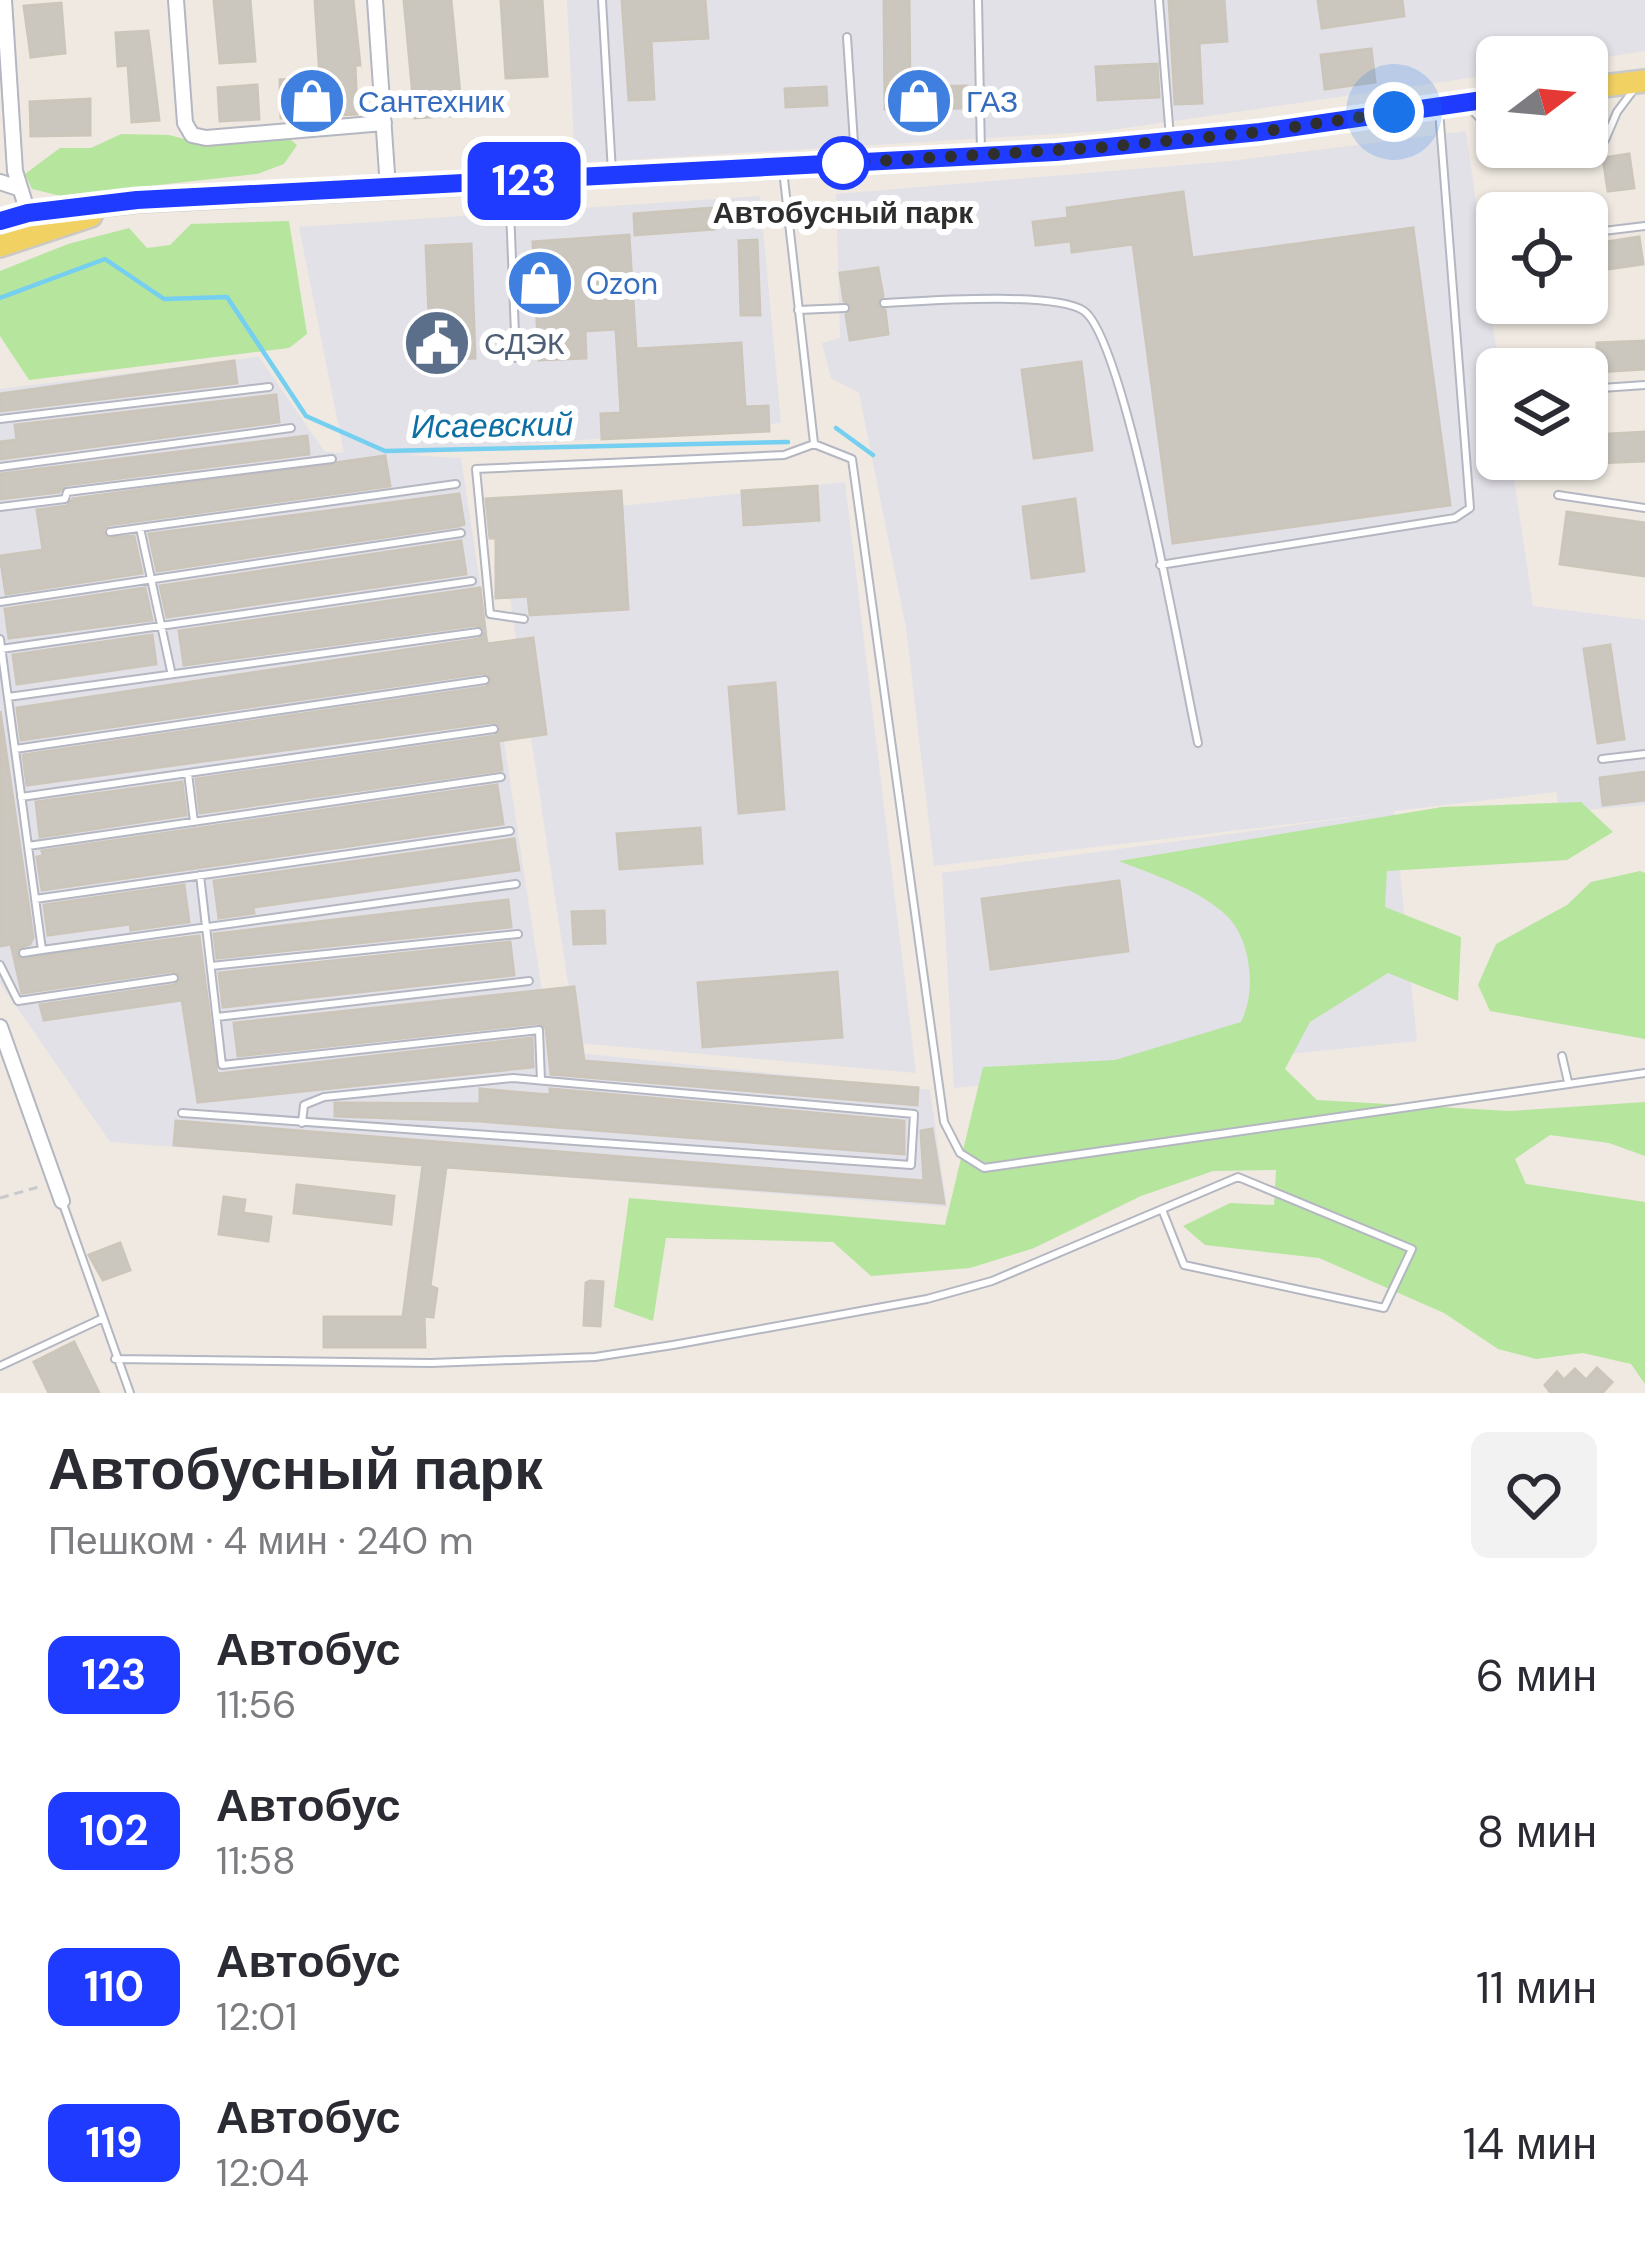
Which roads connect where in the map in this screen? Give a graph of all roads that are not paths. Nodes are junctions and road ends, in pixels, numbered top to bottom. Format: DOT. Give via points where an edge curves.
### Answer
graph roads {
  1 [pos="4,0"];
  2 [pos="176,0"];
  3 [pos="376,0"];
  4 [pos="602,0"];
  5 [pos="978,0"];
  6 [pos="1159,0"];
  7 [pos="847,38"];
  8 [pos="1643,83"];
  9 [pos="1608,86"];
  10 [pos="1476,101"];
  11 [pos="1465,102"];
  12 [pos="1439,106"];
  13 [pos="1476,114"];
  14 [pos="383,123"];
  15 [pos="1608,132"];
  16 [pos="1170,141"];
  17 [pos="981,156"];
  18 [pos="856,162"];
  19 [pos="783,166"];
  20 [pos="613,176"];
  21 [pos="0,182"];
  22 [pos="509,182"];
  23 [pos="18,188"];
  24 [pos="388,188"];
  25 [pos="137,200"];
  26 [pos="28,213"];
  27 [pos="0,221"];
  28 [pos="1645,226"];
  29 [pos="1608,230"];
  30 [pos="0,246"];
  31 [pos="884,303"];
  32 [pos="845,308"];
  33 [pos="797,310"];
  34 [pos="516,358"];
  35 [pos="1645,385"];
  36 [pos="268,387"];
  37 [pos="1608,388"];
  38 [pos="0,418"];
  39 [pos="291,428"];
  40 [pos="814,444"];
  41 [pos="332,459"];
  42 [pos="0,467"];
  43 [pos="456,484"];
  44 [pos="1558,495"];
  45 [pos="0,507"];
  46 [pos="1645,508"];
  47 [pos="140,528"];
  48 [pos="110,532"];
  49 [pos="461,533"];
  50 [pos="1160,566"];
  51 [pos="149,580"];
  52 [pos="472,581"];
  53 [pos="0,602"];
  54 [pos="524,619"];
  55 [pos="162,624"];
  56 [pos="478,632"];
  57 [pos="0,639"];
  58 [pos="1,649"];
  59 [pos="171,672"];
  60 [pos="485,680"];
  61 [pos="8,698"];
  62 [pos="494,729"];
  63 [pos="1198,743"];
  64 [pos="15,749"];
  65 [pos="1645,754"];
  66 [pos="1602,759"];
  67 [pos="188,773"];
  68 [pos="501,777"];
  69 [pos="21,797"];
  70 [pos="194,822"];
  71 [pos="510,831"];
  72 [pos="28,845"];
  73 [pos="200,875"];
  74 [pos="516,884"];
  75 [pos="35,898"];
  76 [pos="204,924"];
  77 [pos="518,934"];
  78 [pos="42,950"];
  79 [pos="22,953"];
  80 [pos="0,965"];
  81 [pos="210,966"];
  82 [pos="174,978"];
  83 [pos="529,980"];
  84 [pos="216,1017"];
  85 [pos="0,1027"];
  86 [pos="1562,1056"];
  87 [pos="1645,1073"];
  88 [pos="541,1081"];
  89 [pos="1568,1082"];
  90 [pos="182,1113"];
  91 [pos="302,1123"];
  92 [pos="62,1201"];
  93 [pos="1163,1211"];
  94 [pos="101,1319"];
  95 [pos="115,1359"];
  96 [pos="0,1366"];
  97 [pos="130,1393"];
  1 -- 23 [label="street"];
  2 -- 14 [label="street" via="192,135"];
  3 -- 14 [label="street"];
  4 -- 20 [label="lane"];
  5 -- 17 [label="lane"];
  6 -- 16 [label="lane"];
  7 -- 18 [label="lane"];
  8 -- 9 [label="main road"];
  8 -- 15 [label="lane"];
  10 -- 11 [label="main road"];
  11 -- 12 [label="main road"];
  11 -- 13 [label="lane"];
  12 -- 16 [label="main road"];
  12 -- 50 [label="lane" via="1470,508 1455,518"];
  14 -- 24 [label="street"];
  16 -- 17 [label="main road"];
  17 -- 18 [label="main road"];
  18 -- 19 [label="main road"];
  19 -- 20 [label="main road"];
  19 -- 33 [label="lane"];
  20 -- 22 [label="main road"];
  21 -- 23 [label="street"];
  22 -- 24 [label="main road"];
  22 -- 34 [label="lane"];
  23 -- 26 [label="street"];
  24 -- 25 [label="main road"];
  25 -- 26 [label="main road"];
  25 -- 30 [label="main road"];
  26 -- 27 [label="main road"];
  28 -- 29 [label="lane"];
  31 -- 50 [label="lane" via="1001,298 1081,308 1098,326 1120,392"];
  32 -- 33 [label="lane"];
  33 -- 40 [label="lane"];
  35 -- 37 [label="lane"];
  36 -- 38 [label="lane"];
  39 -- 42 [label="lane"];
  40 -- 54 [label="lane" via="784,455 476,469 490,614"];
  40 -- 89 [label="lane" via="852,460 944,1122 960,1154 984,1168"];
  41 -- 45 [label="lane"];
  43 -- 47 [label="lane"];
  44 -- 46 [label="lane"];
  47 -- 48 [label="lane"];
  47 -- 51 [label="lane"];
  49 -- 51 [label="lane"];
  50 -- 63 [label="lane"];
  51 -- 53 [label="lane"];
  51 -- 55 [label="lane"];
  52 -- 55 [label="lane"];
  55 -- 58 [label="lane"];
  55 -- 59 [label="lane"];
  56 -- 59 [label="lane"];
  57 -- 58 [label="lane"];
  58 -- 61 [label="lane"];
  59 -- 61 [label="lane"];
  60 -- 64 [label="lane"];
  61 -- 64 [label="lane"];
  62 -- 67 [label="lane"];
  64 -- 69 [label="lane"];
  65 -- 66 [label="lane"];
  67 -- 69 [label="lane"];
  67 -- 70 [label="lane"];
  68 -- 70 [label="lane"];
  69 -- 72 [label="lane"];
  70 -- 72 [label="lane"];
  71 -- 73 [label="lane"];
  72 -- 75 [label="lane"];
  73 -- 75 [label="lane"];
  73 -- 76 [label="lane"];
  74 -- 76 [label="lane"];
  75 -- 78 [label="lane"];
  76 -- 78 [label="lane"];
  76 -- 81 [label="lane"];
  77 -- 81 [label="lane"];
  78 -- 79 [label="lane"];
  80 -- 82 [label="lane" via="18,1001"];
  81 -- 84 [label="lane"];
  83 -- 84 [label="lane"];
  84 -- 88 [label="lane" via="223,1064 539,1030"];
  85 -- 92 [label="street"];
  86 -- 89 [label="lane"];
  87 -- 89 [label="lane"];
  88 -- 91 [label="lane" via="325,1097 304,1105"];
  88 -- 91 [label="lane" via="914,1114 910,1165"];
  90 -- 91 [label="lane"];
  92 -- 94 [label="lane"];
  93 -- 93 [label="lane" via="1238,1177 1412,1250 1384,1308 1184,1264"];
  93 -- 95 [label="lane" via="927,1299 596,1357"];
  94 -- 95 [label="lane"];
  94 -- 96 [label="lane"];
  95 -- 97 [label="lane"];
}
